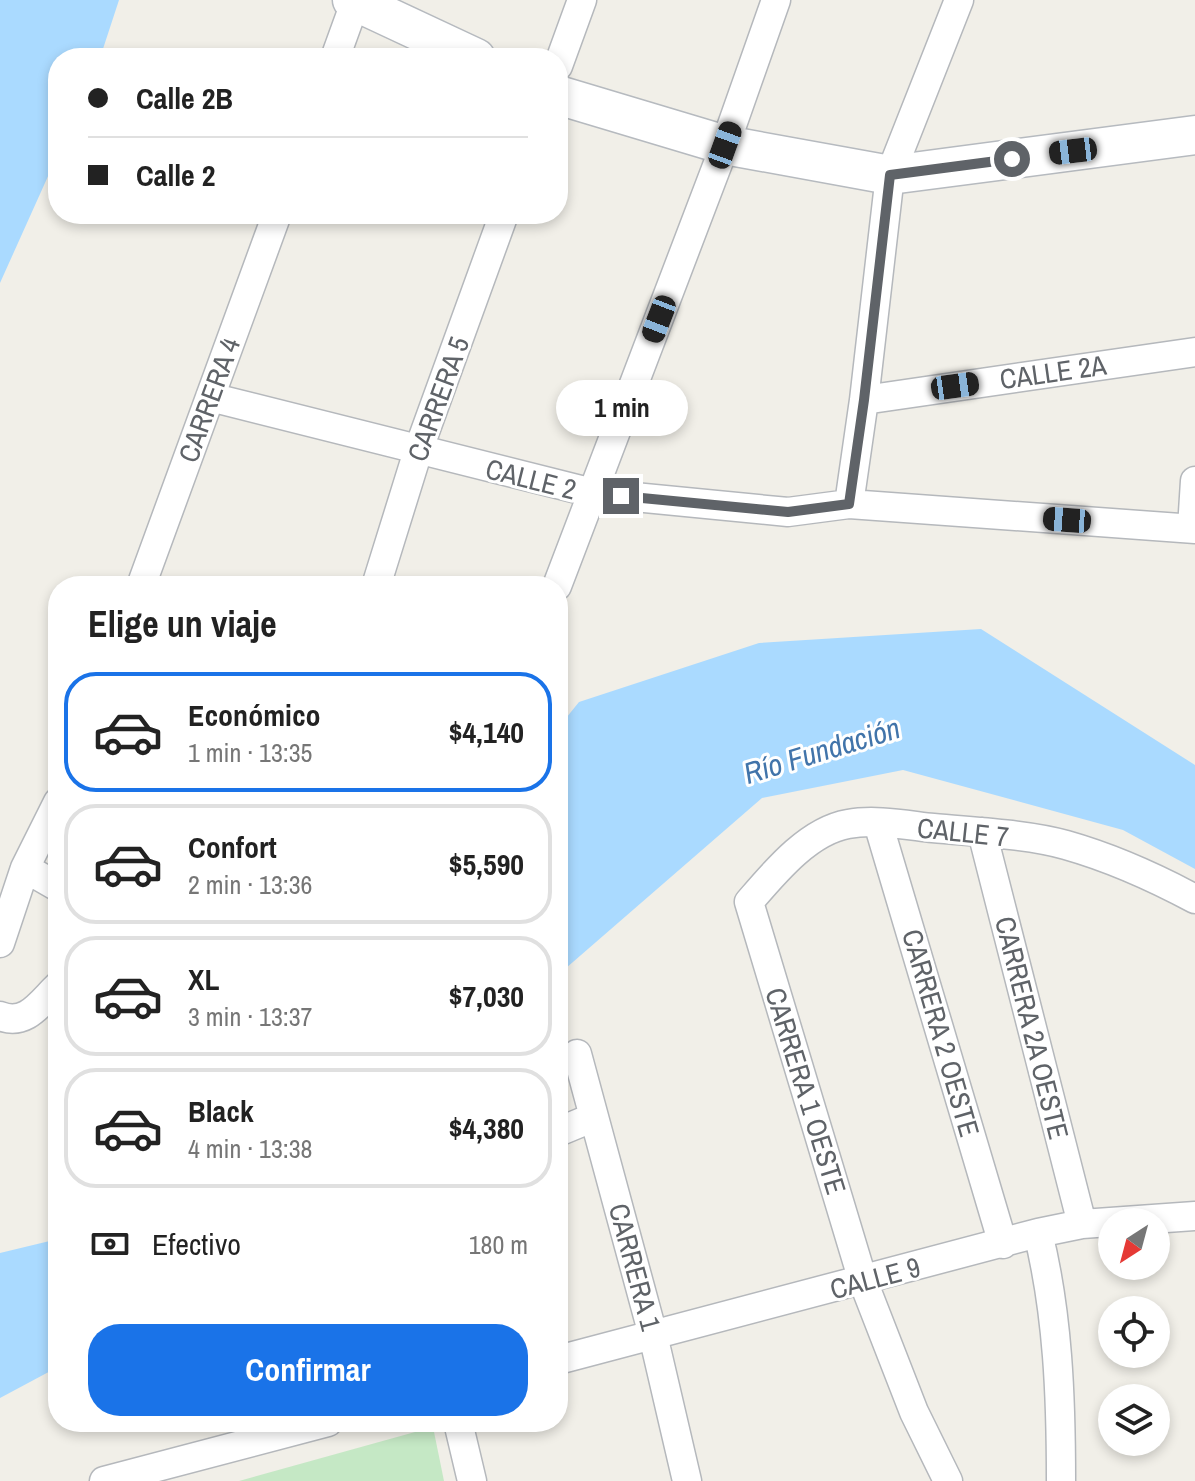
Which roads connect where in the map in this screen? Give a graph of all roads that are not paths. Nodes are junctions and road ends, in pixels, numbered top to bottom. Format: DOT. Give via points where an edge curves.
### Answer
graph roads {
  1 [pos="582,0"];
  2 [pos="776,0"];
  3 [pos="959,0"];
  4 [pos="354,1"];
  5 [pos="338,48"];
  6 [pos="455,48"];
  7 [pos="565,48"];
  8 [pos="568,98"];
  9 [pos="1195,135"];
  10 [pos="725,145"];
  11 [pos="890,175"];
  12 [pos="273,224"];
  13 [pos="500,224"];
  14 [pos="1195,352"];
  15 [pos="210,397"];
  16 [pos="864,400"];
  17 [pos="418,451"];
  18 [pos="1195,481"];
  19 [pos="593,493"];
  20 [pos="849,504"];
  21 [pos="1193,529"];
  22 [pos="145,576"];
  23 [pos="379,576"];
  24 [pos="561,576"];
  25 [pos="48,822"];
  26 [pos="878,823"];
  27 [pos="982,832"];
  28 [pos="25,868"];
  29 [pos="48,881"];
  30 [pos="1195,899"];
  31 [pos="749,902"];
  32 [pos="0,943"];
  33 [pos="48,996"];
  34 [pos="0,1016"];
  35 [pos="577,1054"];
  36 [pos="594,1117"];
  37 [pos="568,1128"];
  38 [pos="1195,1216"];
  39 [pos="1082,1224"];
  40 [pos="1038,1233"];
  41 [pos="1003,1244"];
  42 [pos="863,1281"];
  43 [pos="653,1335"];
  44 [pos="568,1357"];
  45 [pos="290,1432"];
  46 [pos="460,1432"];
  47 [pos="104,1481"];
  48 [pos="472,1481"];
  49 [pos="687,1481"];
  50 [pos="948,1481"];
  51 [pos="1061,1481"];
  1 -- 7 [label="street"];
  2 -- 10 [label="street"];
  3 -- 11 [label="street"];
  4 -- 5 [label="street"];
  4 -- 6 [label="main road"];
  8 -- 10 [label="main road"];
  9 -- 11 [label="main road"];
  10 -- 11 [label="main road"];
  10 -- 19 [label="street"];
  11 -- 16 [label="street"];
  12 -- 15 [label="street, CARRERA 4"];
  13 -- 17 [label="street, CARRERA 5"];
  14 -- 16 [label="street, CALLE 2A"];
  15 -- 17 [label="street, CALLE 2"];
  15 -- 22 [label="street, CARRERA 4"];
  16 -- 20 [label="street"];
  17 -- 19 [label="street, CALLE 2"];
  17 -- 23 [label="street, CARRERA 5"];
  18 -- 21 [label="street"];
  19 -- 20 [label="street, CALLE 2" via="788,512"];
  19 -- 24 [label="street"];
  20 -- 21 [label="street, CALLE 2"];
  25 -- 28 [label="street"];
  26 -- 27 [label="street, CALLE 7"];
  26 -- 31 [label="street, CALLE 7" via="846,824 812,840"];
  26 -- 41 [label="street, CARRERA 2 OESTE"];
  27 -- 30 [label="street, CALLE 7" via="1064,844 1144,872"];
  27 -- 39 [label="street, CARRERA 2A OESTE"];
  28 -- 29 [label="street"];
  28 -- 32 [label="street"];
  31 -- 42 [label="street, CARRERA 1 OESTE"];
  33 -- 34 [label="street" via="25,1019"];
  35 -- 36 [label="street, CARRERA 1"];
  36 -- 37 [label="street"];
  36 -- 43 [label="street, CARRERA 1"];
  38 -- 39 [label="street, CALLE 9"];
  39 -- 40 [label="street, CALLE 9"];
  40 -- 41 [label="street, CALLE 9"];
  40 -- 51 [label="street" via="1050,1283 1061,1398"];
  41 -- 42 [label="street, CALLE 9"];
  42 -- 43 [label="street, CALLE 9"];
  42 -- 50 [label="street, CARRERA 1 OESTE" via="914,1412"];
  43 -- 44 [label="street, CALLE 9"];
  43 -- 49 [label="street, CARRERA 1"];
  45 -- 47 [label="street"];
  46 -- 48 [label="street"];
}
